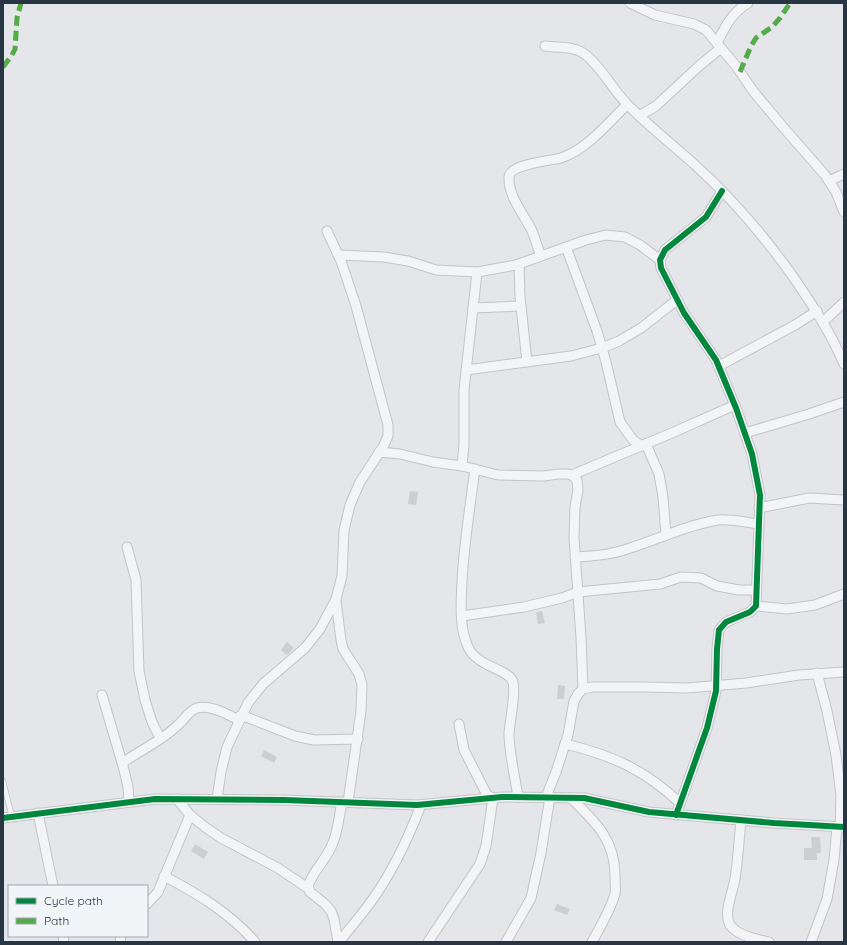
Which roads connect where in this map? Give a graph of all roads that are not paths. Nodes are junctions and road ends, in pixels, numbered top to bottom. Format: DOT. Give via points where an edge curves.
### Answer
graph roads {
  1 [pos="630,3"];
  2 [pos="748,3"];
  3 [pos="719,45"];
  4 [pos="545,46"];
  5 [pos="628,105"];
  6 [pos="639,116"];
  7 [pos="844,174"];
  8 [pos="829,181"];
  9 [pos="722,191"];
  10 [pos="844,212"];
  11 [pos="327,231"];
  12 [pos="566,247"];
  13 [pos="338,255"];
  14 [pos="541,256"];
  15 [pos="660,260"];
  16 [pos="520,264"];
  17 [pos="476,272"];
  18 [pos="677,300"];
  19 [pos="844,302"];
  20 [pos="521,306"];
  21 [pos="473,308"];
  22 [pos="817,311"];
  23 [pos="823,322"];
  24 [pos="602,348"];
  25 [pos="527,362"];
  26 [pos="844,364"];
  27 [pos="719,366"];
  28 [pos="466,370"];
  29 [pos="844,402"];
  30 [pos="735,405"];
  31 [pos="745,433"];
  32 [pos="644,445"];
  33 [pos="379,452"];
  34 [pos="462,466"];
  35 [pos="475,469"];
  36 [pos="572,475"];
  37 [pos="844,500"];
  38 [pos="759,508"];
  39 [pos="758,524"];
  40 [pos="666,535"];
  41 [pos="127,547"];
  42 [pos="575,557"];
  43 [pos="756,590"];
  44 [pos="578,592"];
  45 [pos="844,594"];
  46 [pos="336,600"];
  47 [pos="756,606"];
  48 [pos="462,616"];
  49 [pos="844,672"];
  50 [pos="817,673"];
  51 [pos="716,686"];
  52 [pos="583,689"];
  53 [pos="102,695"];
  54 [pos="240,718"];
  55 [pos="459,724"];
  56 [pos="160,738"];
  57 [pos="358,739"];
  58 [pos="565,744"];
  59 [pos="122,763"];
  60 [pos="3,781"];
  61 [pos="518,797"];
  62 [pos="548,797"];
  63 [pos="493,798"];
  64 [pos="571,798"];
  65 [pos="177,799"];
  66 [pos="217,799"];
  67 [pos="129,802"];
  68 [pos="345,802"];
  69 [pos="680,803"];
  70 [pos="421,805"];
  71 [pos="38,814"];
  72 [pos="190,815"];
  73 [pos="676,815"];
  74 [pos="7,817"];
  75 [pos="741,820"];
  76 [pos="840,827"];
  77 [pos="164,876"];
  78 [pos="53,885"];
  79 [pos="309,889"];
  80 [pos="148,903"];
  81 [pos="255,942"];
  82 [pos="338,942"];
  83 [pos="428,942"];
  84 [pos="506,942"];
  85 [pos="592,942"];
  86 [pos="769,942"];
  87 [pos="811,942"];
  1 -- 3 [label="street" via="655,15 694,24 706,30"];
  2 -- 3 [label="street" via="730,18"];
  3 -- 6 [label="street" via="656,106"];
  3 -- 8 [label="street" via="753,91"];
  4 -- 5 [label="street" via="575,48 585,54"];
  5 -- 6 [label="street"];
  5 -- 14 [label="street" via="576,151 560,158 522,166 510,173 510,189 531,228"];
  6 -- 9 [label="street"];
  7 -- 8 [label="street"];
  8 -- 10 [label="street"];
  9 -- 15 [label="street" via="706,217 665,250"];
  9 -- 22 [label="street" via="776,253"];
  11 -- 13 [label="street"];
  12 -- 14 [label="street"];
  12 -- 15 [label="street" via="606,235 625,237"];
  12 -- 24 [label="street"];
  13 -- 17 [label="street" via="384,257 436,270"];
  13 -- 33 [label="street" via="356,306 388,424 388,436"];
  14 -- 16 [label="street"];
  15 -- 18 [label="street" via="660,268"];
  16 -- 17 [label="street"];
  16 -- 20 [label="street"];
  17 -- 21 [label="street"];
  18 -- 24 [label="street" via="641,328"];
  18 -- 27 [label="street"];
  19 -- 23 [label="street"];
  20 -- 21 [label="street"];
  20 -- 25 [label="street"];
  21 -- 28 [label="street"];
  22 -- 23 [label="street"];
  22 -- 27 [label="street"];
  23 -- 26 [label="street"];
  24 -- 25 [label="street" via="571,356"];
  24 -- 32 [label="street" via="620,422 633,440"];
  25 -- 28 [label="street"];
  27 -- 30 [label="street"];
  28 -- 34 [label="street"];
  29 -- 31 [label="street"];
  30 -- 31 [label="street"];
  30 -- 32 [label="street"];
  31 -- 38 [label="street" via="760,495"];
  32 -- 36 [label="street"];
  32 -- 40 [label="street" via="659,474"];
  33 -- 34 [label="street"];
  33 -- 46 [label="street" via="360,482 350,505 344,530 342,576"];
  34 -- 35 [label="street"];
  35 -- 36 [label="street" via="498,475"];
  35 -- 48 [label="street" via="466,530"];
  36 -- 42 [label="street" via="577,480 578,490 575,507"];
  37 -- 38 [label="street" via="808,498"];
  38 -- 39 [label="street"];
  39 -- 40 [label="street" via="719,520 690,526"];
  39 -- 43 [label="street"];
  40 -- 42 [label="street" via="626,550"];
  41 -- 56 [label="street" via="136,580 139,672 145,700"];
  42 -- 44 [label="street"];
  43 -- 44 [label="street" via="717,586 701,578 681,578 660,584"];
  43 -- 47 [label="street"];
  44 -- 48 [label="street" via="524,607"];
  44 -- 52 [label="street"];
  45 -- 47 [label="street" via="815,604 787,609"];
  46 -- 54 [label="street" via="320,629 305,648 263,684"];
  46 -- 57 [label="street" via="343,649 359,674 362,685"];
  47 -- 51 [label="street" via="750,612 726,622 719,630"];
  48 -- 61 [label="street" via="463,632 473,655 481,662 502,671 512,681 509,734"];
  49 -- 50 [label="street"];
  50 -- 51 [label="street"];
  50 -- 76 [label="street" via="836,755 841,795"];
  51 -- 52 [label="street"];
  51 -- 69 [label="street" via="707,728"];
  52 -- 58 [label="street" via="574,701"];
  53 -- 59 [label="street"];
  54 -- 56 [label="street" via="207,708 198,708 192,710"];
  54 -- 57 [label="street" via="314,740"];
  54 -- 66 [label="street" via="226,747"];
  55 -- 63 [label="street" via="464,750 487,795"];
  56 -- 59 [label="street"];
  57 -- 68 [label="street"];
  58 -- 62 [label="street"];
  58 -- 69 [label="street" via="634,768"];
  59 -- 67 [label="street"];
  60 -- 74 [label="lane"];
  61 -- 62 [label="street"];
  61 -- 63 [label="street"];
  62 -- 64 [label="street"];
  62 -- 84 [label="street" via="541,853 531,898"];
  63 -- 70 [label="street"];
  63 -- 83 [label="street" via="486,846 480,864"];
  64 -- 73 [label="street" via="584,798 648,812"];
  64 -- 85 [label="street" via="606,836 615,868 615,893"];
  65 -- 66 [label="street"];
  65 -- 67 [label="street"];
  65 -- 72 [label="street"];
  66 -- 68 [label="street"];
  67 -- 71 [label="street"];
  68 -- 70 [label="street"];
  68 -- 79 [label="street" via="332,846 311,879"];
  69 -- 73 [label="street"];
  70 -- 82 [label="street" via="409,836 393,866 371,902"];
  71 -- 74 [label="street"];
  71 -- 78 [label="street"];
  72 -- 77 [label="street"];
  72 -- 79 [label="street" via="222,838 278,868"];
  73 -- 75 [label="street"];
  75 -- 76 [label="street"];
  75 -- 86 [label="street" via="728,920 739,933"];
  76 -- 87 [label="street" via="827,899"];
  77 -- 80 [label="street" via="158,892"];
  77 -- 81 [label="street" via="206,900 243,928"];
  79 -- 82 [label="street" via="331,911"];
}
